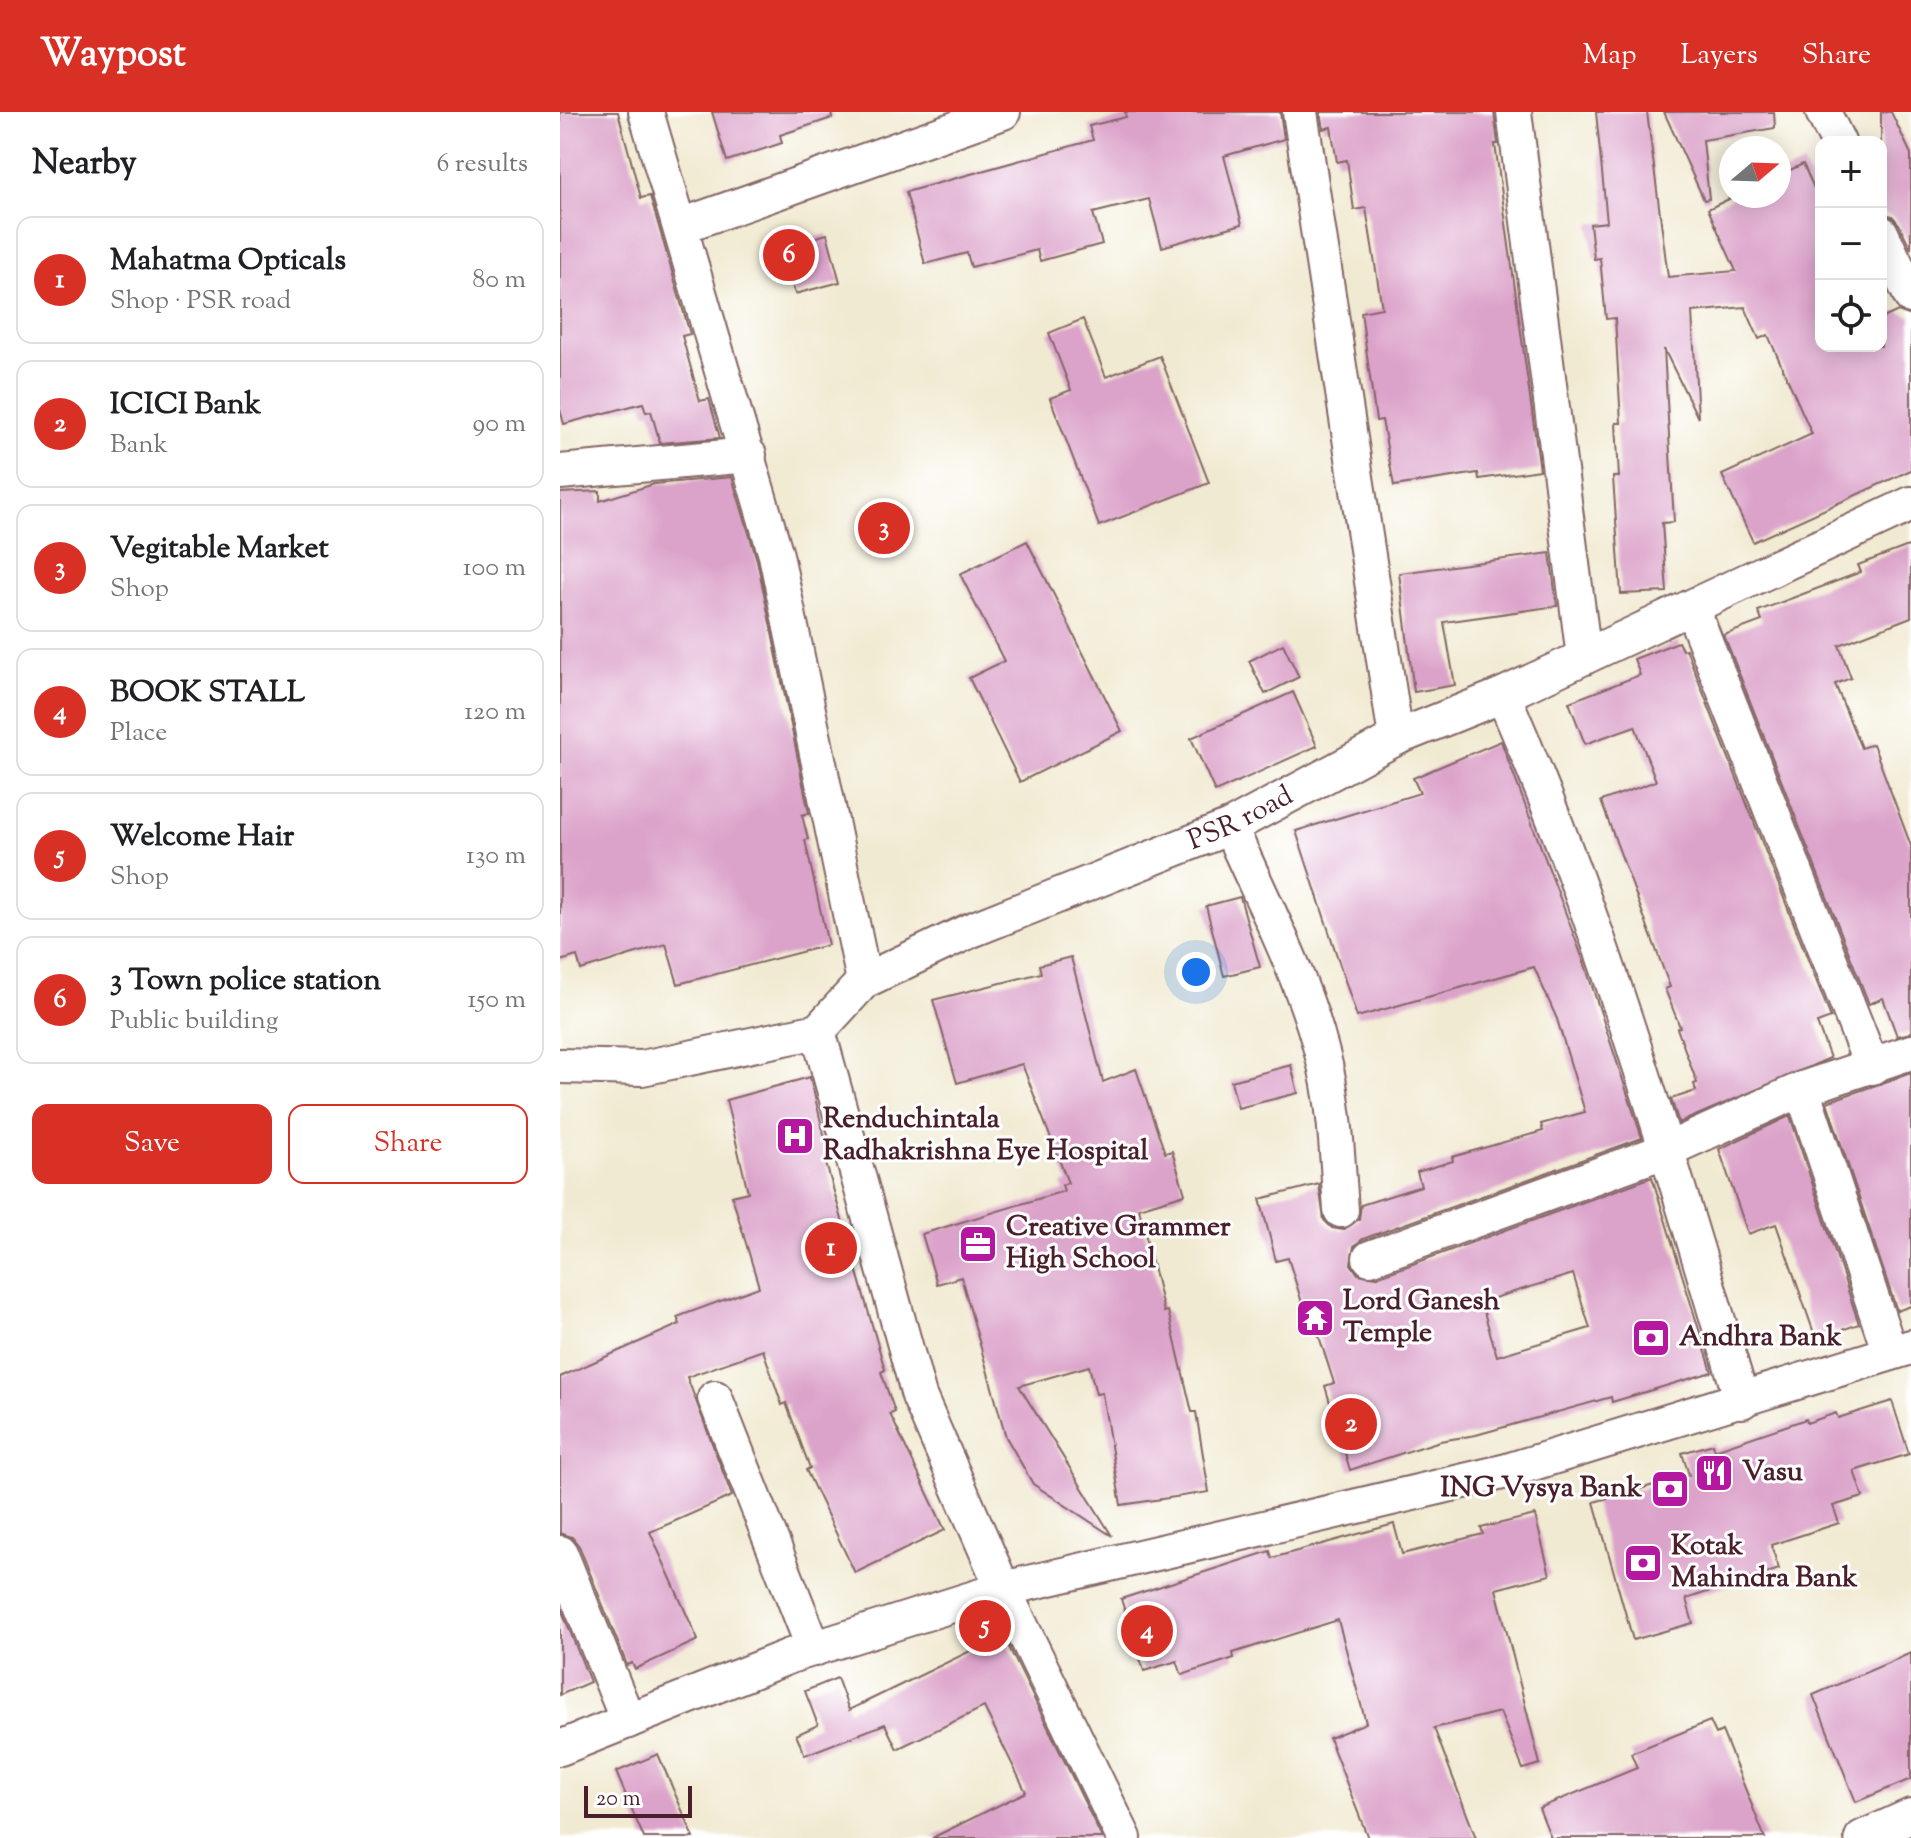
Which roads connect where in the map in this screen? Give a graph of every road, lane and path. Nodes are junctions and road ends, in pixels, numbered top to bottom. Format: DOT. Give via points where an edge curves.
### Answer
graph roads {
  1 [pos="646,112"];
  2 [pos="1003,112"];
  3 [pos="1300,112"];
  4 [pos="1514,112"];
  5 [pos="681,226"];
  6 [pos="1887,246"];
  7 [pos="1911,296"];
  8 [pos="749,455"];
  9 [pos="560,472"];
  10 [pos="1911,504"];
  11 [pos="1692,608"];
  12 [pos="1584,657"];
  13 [pos="1503,695"];
  14 [pos="1396,738"];
  15 [pos="1230,827"];
  16 [pos="864,981"];
  17 [pos="818,1031"];
  18 [pos="1911,1052"];
  19 [pos="560,1066"];
  20 [pos="1872,1067"];
  21 [pos="1802,1089"];
  22 [pos="1667,1150"];
  23 [pos="1341,1210"];
  24 [pos="1370,1258"];
  25 [pos="1901,1350"];
  26 [pos="715,1398"];
  27 [pos="1742,1401"];
  28 [pos="560,1553"];
  29 [pos="1003,1589"];
  30 [pos="814,1649"];
  31 [pos="628,1721"];
  32 [pos="560,1748"];
  33 [pos="1911,1816"];
  34 [pos="1124,1838"];
  35 [pos="1862,1838"];
  1 -- 5 [label="street"];
  2 -- 5 [label="street"];
  3 -- 14 [label="street"];
  4 -- 12 [label="street"];
  5 -- 8 [label="street"];
  6 -- 7 [label="street"];
  8 -- 9 [label="street"];
  8 -- 16 [label="street" via="776,555"];
  10 -- 11 [label="street, PSR road"];
  11 -- 12 [label="street, PSR road"];
  11 -- 20 [label="street"];
  12 -- 13 [label="street, PSR road"];
  13 -- 14 [label="street, PSR road"];
  13 -- 22 [label="street" via="1545,791"];
  14 -- 15 [label="street, PSR road"];
  15 -- 16 [label="street, PSR road" via="969,931"];
  15 -- 23 [label="street" via="1322,1051 1332,1100"];
  16 -- 17 [label="street, PSR road"];
  17 -- 19 [label="street" via="642,1068"];
  17 -- 29 [label="street" via="919,1396"];
  18 -- 20 [label="street"];
  20 -- 21 [label="street"];
  21 -- 22 [label="street"];
  21 -- 25 [label="street"];
  22 -- 24 [label="street"];
  22 -- 27 [label="street"];
  25 -- 27 [label="street"];
  26 -- 30 [label="street"];
  27 -- 29 [label="street" via="1507,1471"];
  28 -- 31 [label="street"];
  29 -- 30 [label="street"];
  29 -- 34 [label="street"];
  30 -- 31 [label="street"];
  31 -- 32 [label="street"];
  33 -- 35 [label="street"];
}
